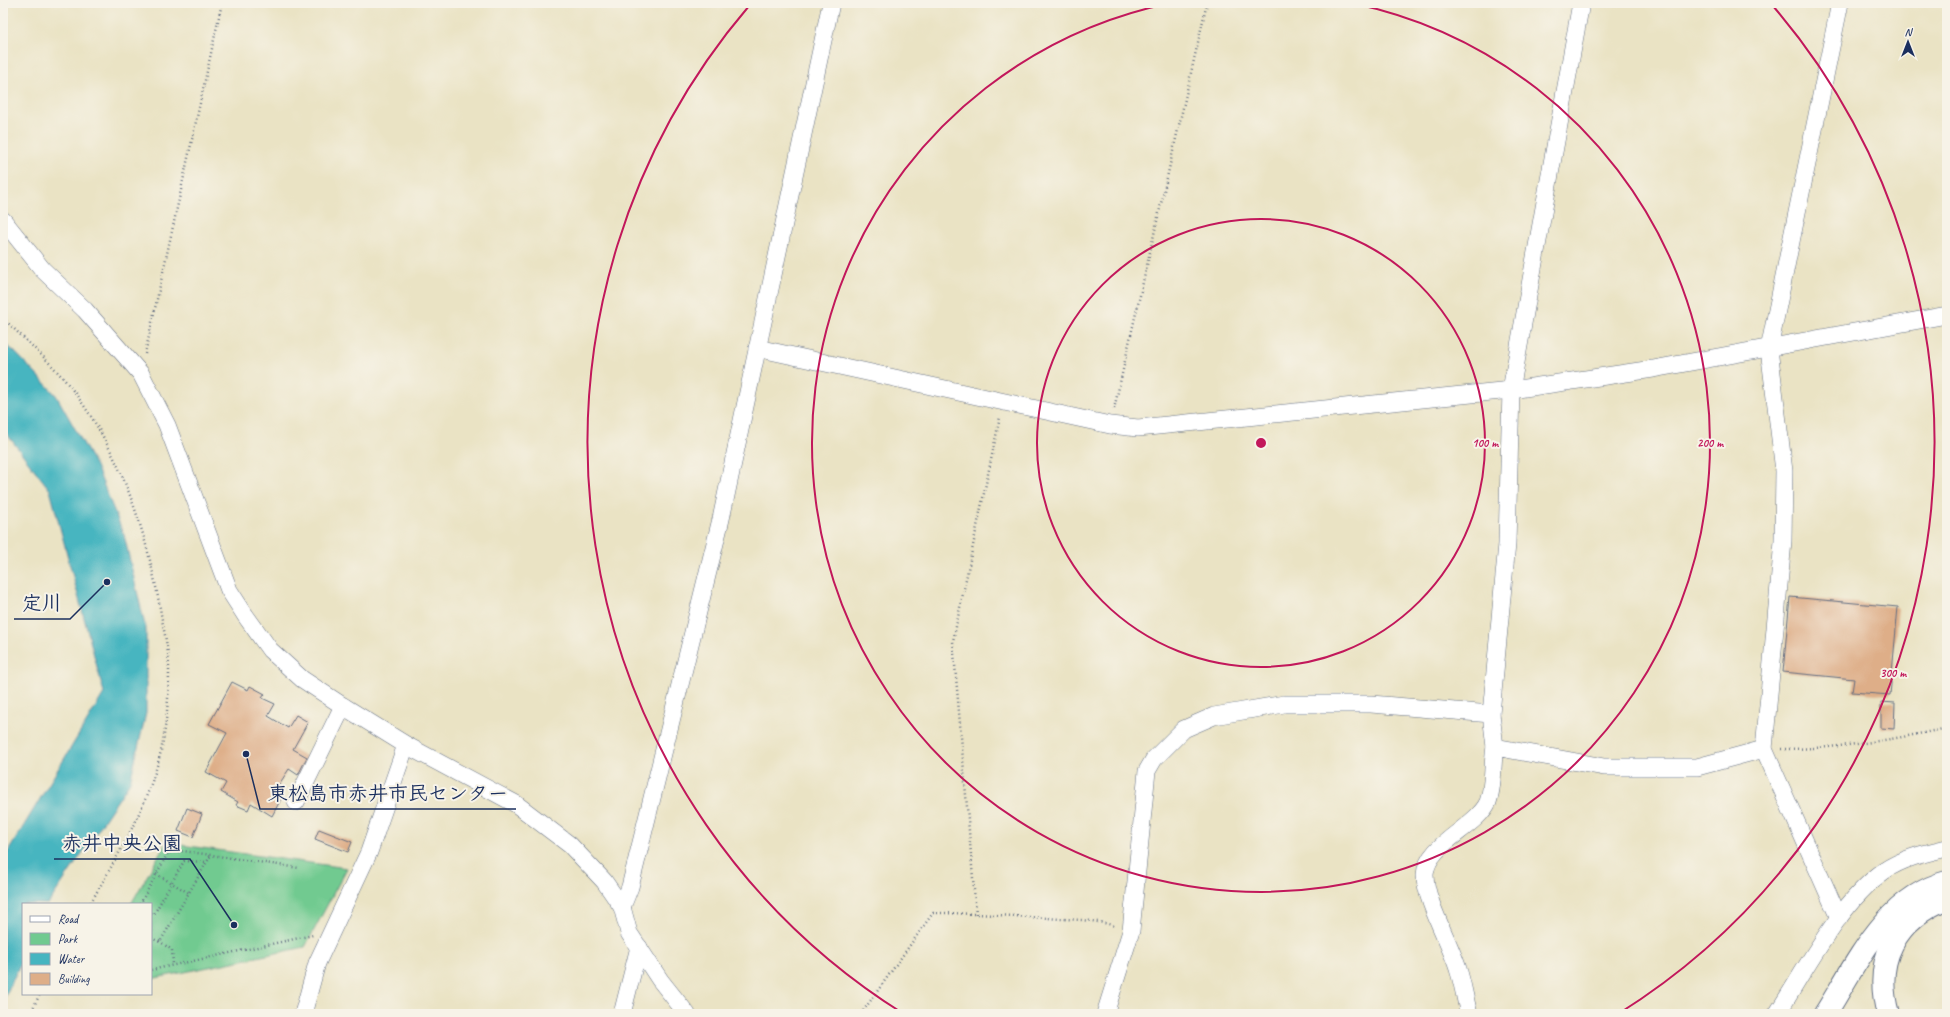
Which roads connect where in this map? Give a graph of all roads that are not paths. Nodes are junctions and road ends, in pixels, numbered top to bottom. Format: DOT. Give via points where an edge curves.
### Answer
graph roads {
  1 [pos="831,3"];
  2 [pos="1581,3"];
  3 [pos="1840,3"];
  4 [pos="3,220"];
  5 [pos="1947,315"];
  6 [pos="757,348"];
  7 [pos="1769,349"];
  8 [pos="1511,390"];
  9 [pos="342,706"];
  10 [pos="1491,714"];
  11 [pos="406,745"];
  12 [pos="1495,747"];
  13 [pos="1764,749"];
  14 [pos="296,802"];
  15 [pos="1947,848"];
  16 [pos="1947,882"];
  17 [pos="1947,898"];
  18 [pos="622,906"];
  19 [pos="1839,918"];
  20 [pos="639,947"];
  21 [pos="304,1014"];
  22 [pos="622,1014"];
  23 [pos="687,1014"];
  24 [pos="1105,1014"];
  25 [pos="1469,1014"];
  26 [pos="1777,1014"];
  27 [pos="1825,1014"];
  28 [pos="1888,1014"];
  1 -- 6 [label="street"];
  2 -- 8 [label="street"];
  3 -- 7 [label="street"];
  4 -- 9 [label="street" via="43,270 84,310 141,374 167,425 230,590 245,615 270,650 302,679"];
  5 -- 7 [label="street"];
  6 -- 8 [label="street" via="1110,426 1138,428"];
  6 -- 18 [label="street" via="719,526 630,887"];
  7 -- 8 [label="street"];
  7 -- 13 [label="street" via="1784,471 1783,525"];
  8 -- 10 [label="street" via="1508,544"];
  9 -- 11 [label="street"];
  9 -- 14 [label="street"];
  10 -- 12 [label="street"];
  10 -- 24 [label="street" via="1371,704 1284,704 1214,716 1184,729 1154,759 1147,771 1131,931"];
  11 -- 18 [label="street" via="516,804 570,845 604,881"];
  11 -- 21 [label="street" via="369,852 318,963"];
  12 -- 13 [label="street" via="1604,767 1697,767"];
  12 -- 25 [label="street" via="1488,802 1479,814 1428,861 1425,873 1426,888 1458,970"];
  13 -- 19 [label="street"];
  15 -- 19 [label="street" via="1914,856 1885,870 1857,894"];
  16 -- 27 [label="highway" via="1926,889 1894,912 1867,948"];
  17 -- 28 [label="highway" via="1932,904 1906,922 1890,948 1883,974"];
  18 -- 20 [label="street" via="629,933"];
  19 -- 26 [label="street"];
  20 -- 22 [label="street"];
  20 -- 23 [label="street" via="660,980"];
}
